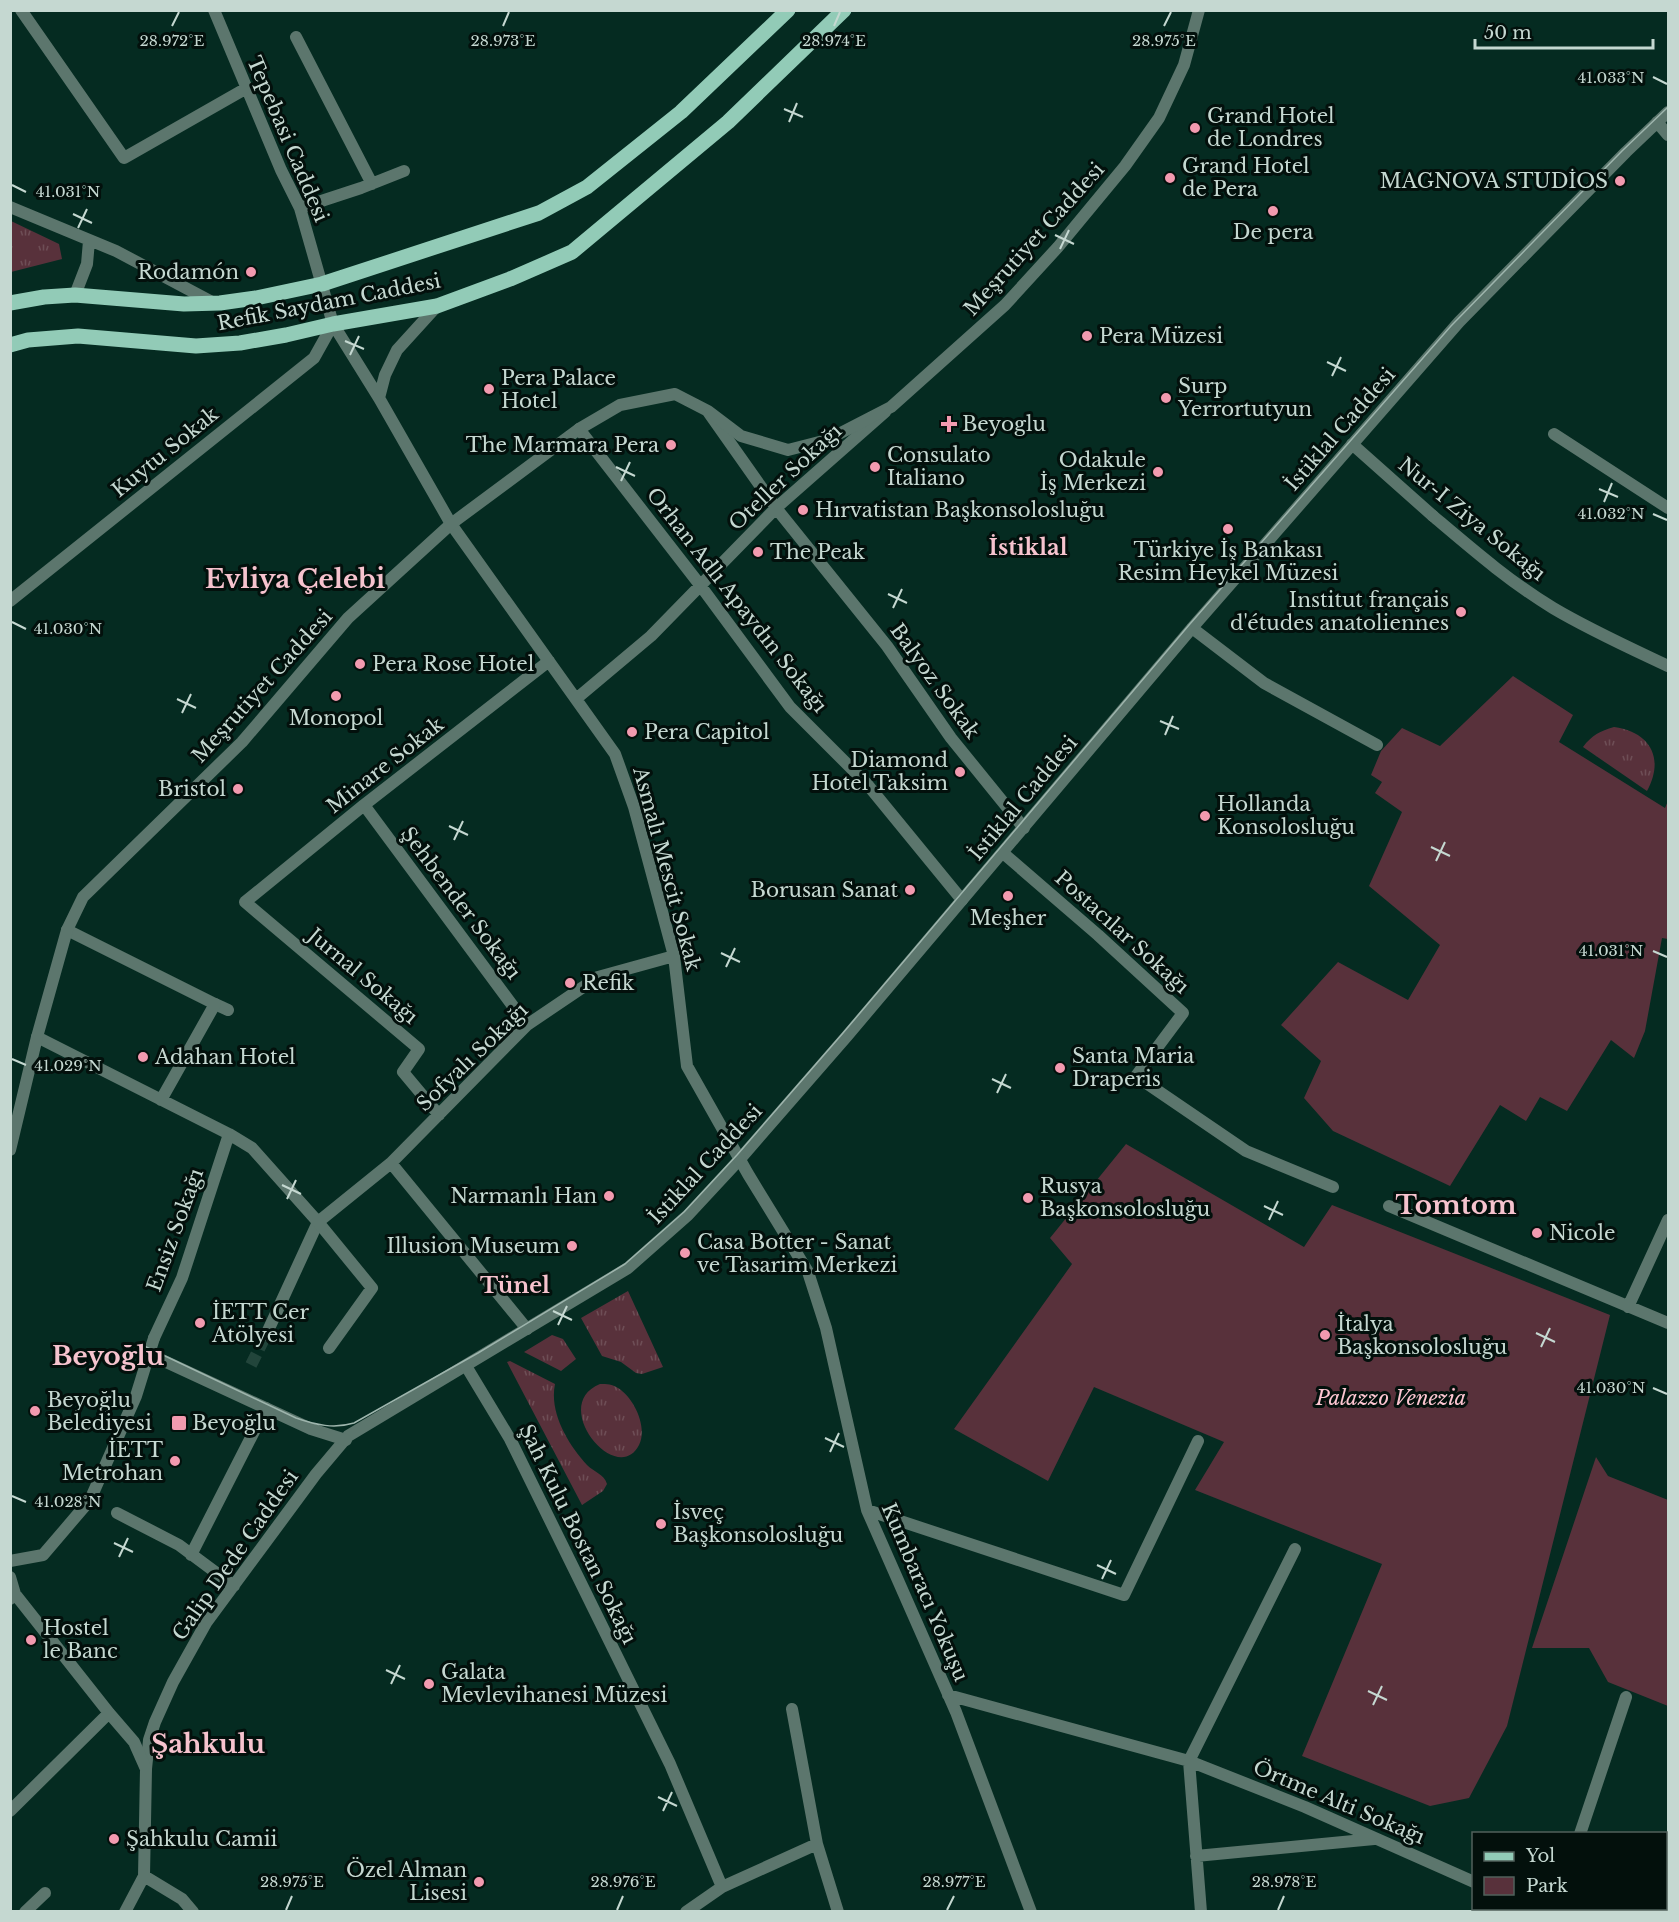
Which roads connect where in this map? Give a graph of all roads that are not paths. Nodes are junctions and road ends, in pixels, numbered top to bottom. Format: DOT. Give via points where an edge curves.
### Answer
graph roads {
  1 [pos="16,10"];
  2 [pos="21,10"];
  3 [pos="214,10"];
  4 [pos="788,10"];
  5 [pos="844,10"];
  6 [pos="1199,10"];
  7 [pos="10,15"];
  8 [pos="296,37"];
  9 [pos="245,88"];
  10 [pos="1668,112"];
  11 [pos="1657,123"];
  12 [pos="1668,135"];
  13 [pos="404,171"];
  14 [pos="372,184"];
  15 [pos="10,207"];
  16 [pos="300,208"];
  17 [pos="89,241"];
  18 [pos="322,284"];
  19 [pos="75,294"];
  20 [pos="10,303"];
  21 [pos="214,303"];
  22 [pos="437,306"];
  23 [pos="333,324"];
  24 [pos="10,345"];
  25 [pos="380,398"];
  26 [pos="891,407"];
  27 [pos="708,411"];
  28 [pos="579,429"];
  29 [pos="1554,434"];
  30 [pos="1352,444"];
  31 [pos="776,508"];
  32 [pos="1668,508"];
  33 [pos="452,524"];
  34 [pos="699,585"];
  35 [pos="10,602"];
  36 [pos="1192,628"];
  37 [pos="549,661"];
  38 [pos="1668,666"];
  39 [pos="576,699"];
  40 [pos="1377,745"];
  41 [pos="364,805"];
  42 [pos="1024,828"];
  43 [pos="1003,853"];
  44 [pos="962,900"];
  45 [pos="245,902"];
  46 [pos="68,930"];
  47 [pos="674,956"];
  48 [pos="215,1004"];
  49 [pos="228,1010"];
  50 [pos="527,1025"];
  51 [pos="37,1037"];
  52 [pos="161,1100"];
  53 [pos="440,1115"];
  54 [pos="229,1134"];
  55 [pos="10,1150"];
  56 [pos="739,1157"];
  57 [pos="392,1163"];
  58 [pos="1333,1187"];
  59 [pos="1389,1206"];
  60 [pos="1668,1220"];
  61 [pos="318,1222"];
  62 [pos="1628,1307"];
  63 [pos="1668,1323"];
  64 [pos="527,1329"];
  65 [pos="266,1335"];
  66 [pos="328,1348"];
  67 [pos="149,1353"];
  68 [pos="466,1366"];
  69 [pos="266,1408"];
  70 [pos="347,1438"];
  71 [pos="1198,1442"];
  72 [pos="867,1510"];
  73 [pos="117,1513"];
  74 [pos="1295,1549"];
  75 [pos="191,1555"];
  76 [pos="10,1561"];
  77 [pos="10,1577"];
  78 [pos="234,1586"];
  79 [pos="13,1597"];
  80 [pos="948,1695"];
  81 [pos="1626,1697"];
  82 [pos="792,1709"];
  83 [pos="109,1713"];
  84 [pos="1189,1761"];
  85 [pos="146,1769"];
  86 [pos="10,1811"];
  87 [pos="1580,1832"];
  88 [pos="1377,1839"];
  89 [pos="817,1844"];
  90 [pos="1197,1856"];
  91 [pos="144,1876"];
  92 [pos="1472,1882"];
  93 [pos="722,1887"];
  94 [pos="45,1893"];
  95 [pos="25,1911"];
  96 [pos="125,1911"];
  97 [pos="193,1911"];
  98 [pos="686,1911"];
  99 [pos="838,1911"];
  100 [pos="1031,1911"];
  101 [pos="1201,1911"];
  1 -- 7 [label="street"];
  2 -- 9 [label="street" via="124,158"];
  3 -- 9 [label="street, Tepebasi Caddesi"];
  4 -- 18 [label="main road, Refik Saydam Caddesi" via="681,112 587,187 539,213"];
  5 -- 22 [label="main road, Refik Saydam Caddesi" via="728,122 572,252"];
  6 -- 26 [label="street, Meşrutiyet Caddesi" via="1184,65 1158,118 1125,166 1005,305"];
  8 -- 14 [label="street"];
  9 -- 16 [label="street, Tepebasi Caddesi"];
  10 -- 11 [label="street, İstiklal Caddesi"];
  11 -- 12 [label="street"];
  11 -- 30 [label="street, İstiklal Caddesi" via="1459,322"];
  13 -- 14 [label="street"];
  14 -- 16 [label="street"];
  15 -- 17 [label="street"];
  16 -- 18 [label="street, Tepebasi Caddesi"];
  17 -- 19 [label="street" via="87,264"];
  17 -- 21 [label="street" via="116,251"];
  18 -- 21 [label="main road, Refik Saydam Caddesi"];
  18 -- 23 [label="street, Tepebasi Caddesi"];
  19 -- 20 [label="main road, Refik Saydam Caddesi"];
  19 -- 21 [label="main road, Refik Saydam Caddesi"];
  22 -- 23 [label="main road, Refik Saydam Caddesi"];
  22 -- 25 [label="street" via="397,350"];
  23 -- 24 [label="main road, Refik Saydam Caddesi" via="240,343 196,346 78,336"];
  23 -- 25 [label="street, Tepebasi Caddesi"];
  23 -- 35 [label="street, Kuytu Sokak" via="314,358"];
  25 -- 33 [label="street, Asmalı Mescit Sokak"];
  26 -- 27 [label="street, Meşrutiyet Caddesi" via="827,440 788,450 741,436"];
  26 -- 31 [label="street, Oteller Sokağı"];
  27 -- 28 [label="street, Meşrutiyet Caddesi" via="675,394 620,405"];
  27 -- 31 [label="street, Balyoz Sokak"];
  28 -- 33 [label="street, Meşrutiyet Caddesi"];
  28 -- 34 [label="street, Orhan Adlı Apaydın Sokağı"];
  29 -- 32 [label="street"];
  30 -- 36 [label="street, İstiklal Caddesi"];
  30 -- 38 [label="street, Nur-I Ziya Sokağı" via="1494,567 1554,608"];
  31 -- 34 [label="street, Oteller Sokağı"];
  31 -- 42 [label="street, Balyoz Sokak" via="887,646 951,738"];
  33 -- 37 [label="street, Asmalı Mescit Sokak"];
  33 -- 46 [label="street, Meşrutiyet Caddesi" via="348,618 242,742 83,897"];
  34 -- 39 [label="street, Oteller Sokağı" via="651,636"];
  34 -- 44 [label="street, Orhan Adlı Apaydın Sokağı" via="790,707 867,784"];
  36 -- 40 [label="street" via="1264,683"];
  36 -- 42 [label="street, İstiklal Caddesi"];
  37 -- 39 [label="street, Asmalı Mescit Sokak"];
  37 -- 41 [label="street, Minare Sokak"];
  39 -- 47 [label="street, Asmalı Mescit Sokak" via="615,754 634,807"];
  41 -- 45 [label="street, Minare Sokak"];
  41 -- 50 [label="street, Şehbender Sokağı"];
  42 -- 43 [label="street, İstiklal Caddesi"];
  43 -- 44 [label="street, İstiklal Caddesi"];
  43 -- 58 [label="street, Postacılar Sokağı" via="1183,1013 1136,1076 1246,1151"];
  44 -- 56 [label="street, İstiklal Caddesi"];
  45 -- 53 [label="street, Jurnal Sokağı" via="418,1049 403,1072"];
  46 -- 48 [label="street"];
  46 -- 51 [label="street, Meşrutiyet Caddesi"];
  47 -- 50 [label="street, Sofyalı Sokağı" via="598,977"];
  47 -- 56 [label="street, Asmalı Mescit Sokak" via="687,1066"];
  48 -- 49 [label="street"];
  48 -- 52 [label="street"];
  50 -- 53 [label="street, Sofyalı Sokağı"];
  51 -- 52 [label="street"];
  51 -- 55 [label="street, Meşrutiyet Caddesi"];
  52 -- 54 [label="street"];
  53 -- 57 [label="street, Sofyalı Sokağı"];
  54 -- 61 [label="street" via="252,1148"];
  54 -- 67 [label="street, Ensiz Sokağı" via="182,1278"];
  56 -- 64 [label="street, İstiklal Caddesi" via="688,1215 628,1268"];
  56 -- 72 [label="street, Kumbaracı Yokuşu" via="808,1272 826,1328"];
  57 -- 61 [label="street, Sofyalı Sokağı"];
  57 -- 64 [label="street"];
  59 -- 62 [label="street"];
  60 -- 62 [label="street"];
  61 -- 65 [label="street"];
  61 -- 66 [label="street" via="372,1288"];
  62 -- 63 [label="street"];
  64 -- 68 [label="street, İstiklal Caddesi"];
  67 -- 69 [label="street"];
  67 -- 76 [label="street, Ensiz Sokağı" via="136,1396 90,1500 43,1555"];
  68 -- 70 [label="street, İstiklal Caddesi"];
  68 -- 93 [label="street, Şah Kulu Bostan Sokağı" via="531,1481 670,1764"];
  69 -- 70 [label="street" via="311,1428"];
  69 -- 75 [label="street"];
  70 -- 78 [label="street, Galip Dede Caddesi"];
  71 -- 72 [label="street" via="1124,1595"];
  72 -- 80 [label="street, Kumbaracı Yokuşu"];
  73 -- 75 [label="street"];
  74 -- 84 [label="street"];
  75 -- 78 [label="street"];
  77 -- 79 [label="street"];
  78 -- 85 [label="street, Galip Dede Caddesi" via="206,1623 173,1682 149,1740"];
  79 -- 83 [label="street"];
  80 -- 84 [label="street, Örtme Alti Sokağı"];
  80 -- 100 [label="street, Kumbaracı Yokuşu"];
  81 -- 87 [label="street"];
  82 -- 89 [label="street"];
  83 -- 85 [label="street" via="134,1742"];
  83 -- 86 [label="street"];
  84 -- 88 [label="street, Örtme Alti Sokağı"];
  84 -- 90 [label="street"];
  85 -- 91 [label="street, Galip Dede Caddesi"];
  88 -- 90 [label="street"];
  88 -- 92 [label="street, Örtme Alti Sokağı"];
  89 -- 93 [label="street"];
  89 -- 99 [label="street"];
  90 -- 101 [label="street"];
  91 -- 96 [label="street, Galip Dede Caddesi"];
  91 -- 97 [label="street" via="182,1899"];
  93 -- 98 [label="street"];
  94 -- 95 [label="street"];
}
